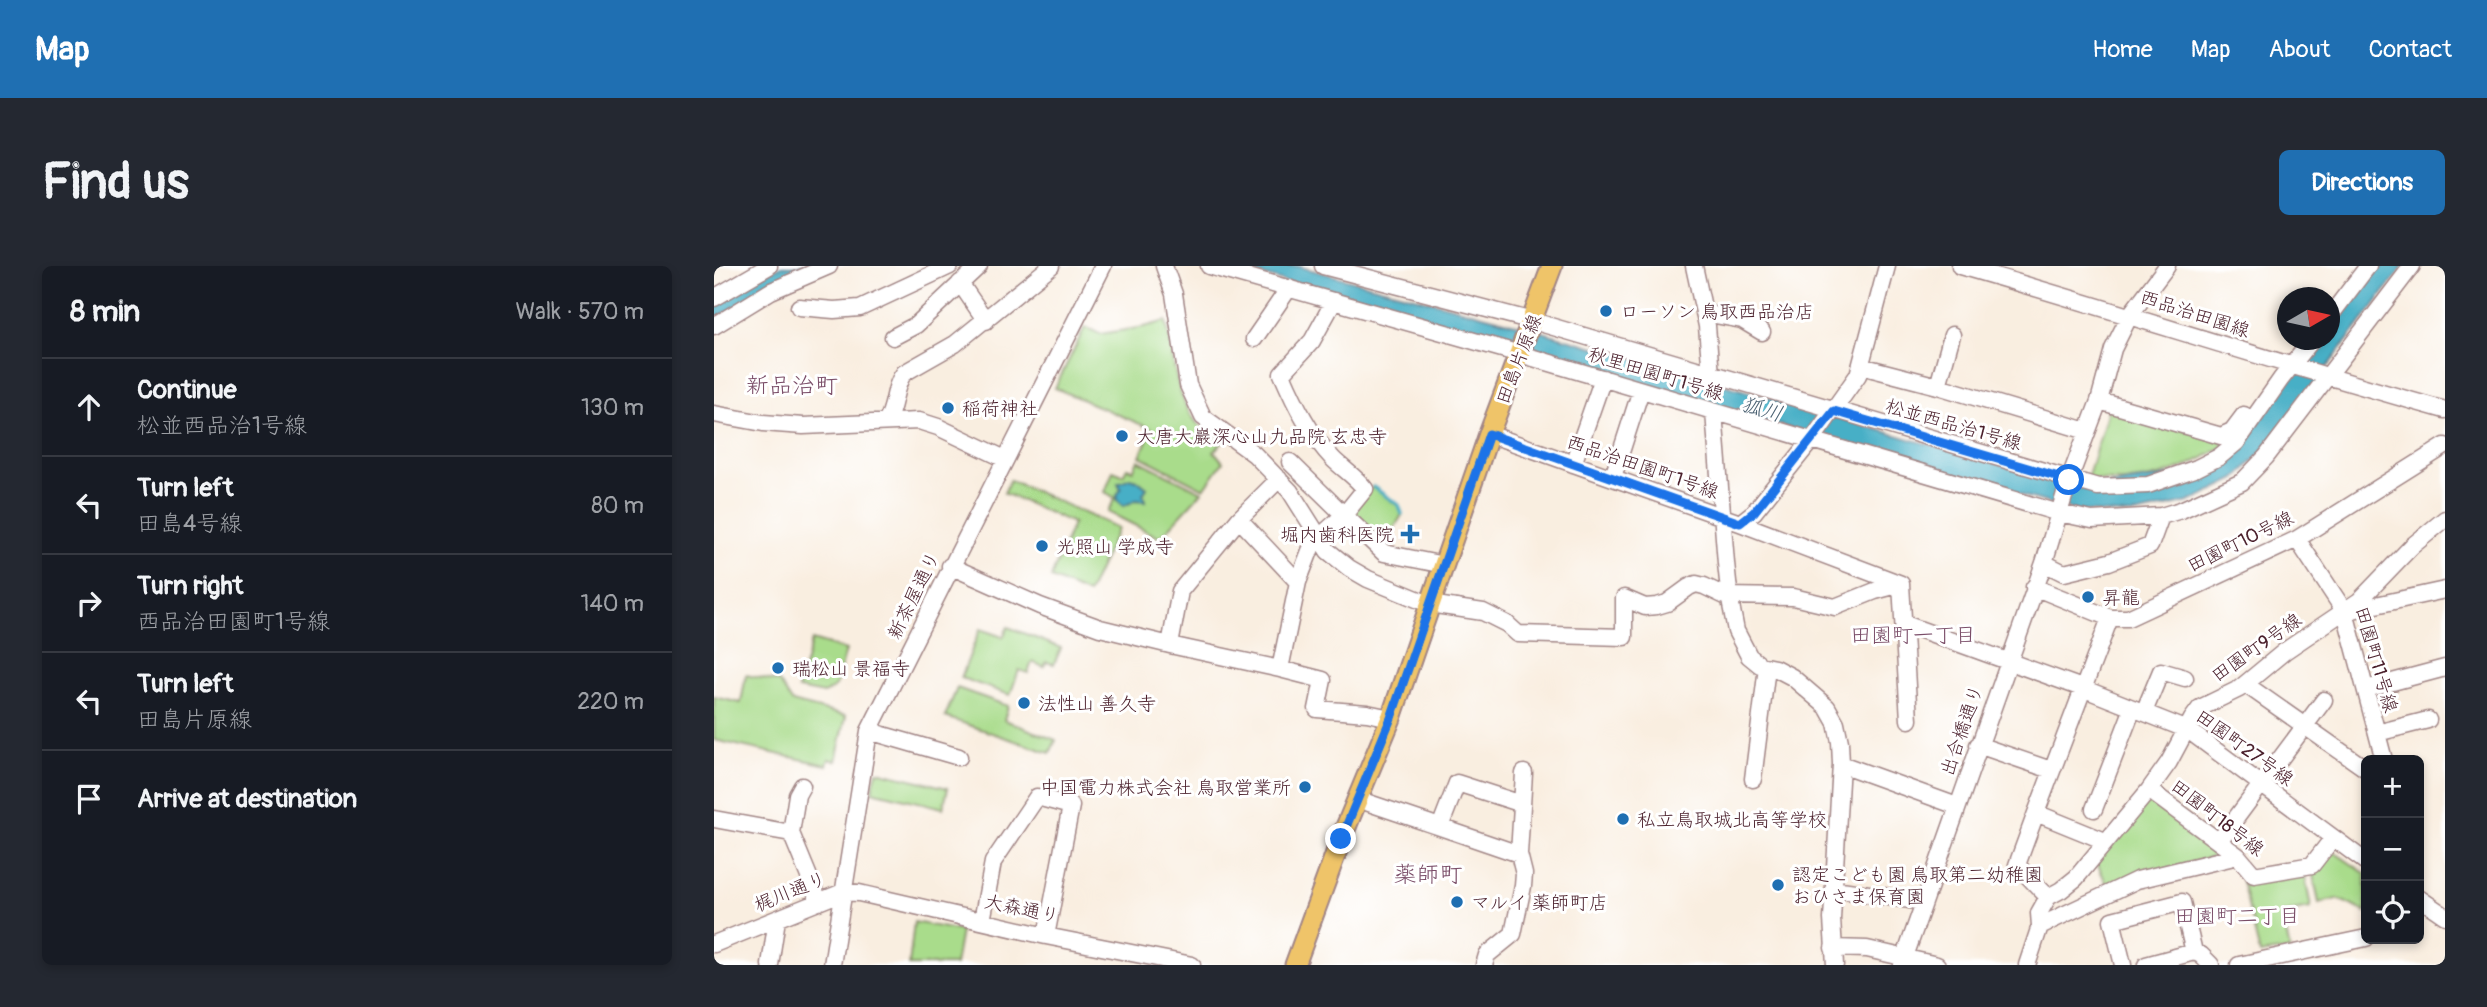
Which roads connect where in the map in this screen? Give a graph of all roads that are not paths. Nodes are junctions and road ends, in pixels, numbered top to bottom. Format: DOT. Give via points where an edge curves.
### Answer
graph roads {
  1 [pos="769,266"];
  2 [pos="829,266"];
  3 [pos="950,266"];
  4 [pos="979,266"];
  5 [pos="1051,266"];
  6 [pos="1103,266"];
  7 [pos="1164,266"];
  8 [pos="1209,266"];
  9 [pos="1552,266"];
  10 [pos="1694,266"];
  11 [pos="1887,266"];
  12 [pos="1960,266"];
  13 [pos="2167,266"];
  14 [pos="2368,266"];
  15 [pos="2412,266"];
  16 [pos="1320,267"];
  17 [pos="961,276"];
  18 [pos="1289,288"];
  19 [pos="1313,293"];
  20 [pos="714,298"];
  21 [pos="1334,301"];
  22 [pos="2340,302"];
  23 [pos="799,307"];
  24 [pos="1704,313"];
  25 [pos="2130,315"];
  26 [pos="986,321"];
  27 [pos="1532,323"];
  28 [pos="714,326"];
  29 [pos="1762,332"];
  30 [pos="1952,335"];
  31 [pos="893,337"];
  32 [pos="1254,339"];
  33 [pos="2305,350"];
  34 [pos="1520,353"];
  35 [pos="1861,366"];
  36 [pos="2289,371"];
  37 [pos="1710,375"];
  38 [pos="2326,377"];
  39 [pos="1603,378"];
  40 [pos="1938,386"];
  41 [pos="1641,390"];
  42 [pos="2099,401"];
  43 [pos="2445,410"];
  44 [pos="1714,412"];
  45 [pos="1833,412"];
  46 [pos="714,414"];
  47 [pos="886,422"];
  48 [pos="2087,432"];
  49 [pos="1489,434"];
  50 [pos="1812,439"];
  51 [pos="2445,446"];
  52 [pos="1005,459"];
  53 [pos="1290,462"];
  54 [pos="1573,464"];
  55 [pos="1613,477"];
  56 [pos="1279,479"];
  57 [pos="2069,481"];
  58 [pos="2059,510"];
  59 [pos="1344,515"];
  60 [pos="1721,516"];
  61 [pos="2161,516"];
  62 [pos="1239,519"];
  63 [pos="2445,519"];
  64 [pos="1740,523"];
  65 [pos="1318,537"];
  66 [pos="2297,539"];
  67 [pos="2044,563"];
  68 [pos="1444,565"];
  69 [pos="950,566"];
  70 [pos="1298,582"];
  71 [pos="1901,584"];
  72 [pos="2034,587"];
  73 [pos="2445,590"];
  74 [pos="1729,597"];
  75 [pos="1429,604"];
  76 [pos="2344,612"];
  77 [pos="2110,618"];
  78 [pos="1905,624"];
  79 [pos="1170,645"];
  80 [pos="2008,661"];
  81 [pos="1767,667"];
  82 [pos="2445,668"];
  83 [pos="1280,669"];
  84 [pos="2185,678"];
  85 [pos="2245,684"];
  86 [pos="2082,688"];
  87 [pos="2366,689"];
  88 [pos="2324,700"];
  89 [pos="2139,710"];
  90 [pos="1391,718"];
  91 [pos="1909,720"];
  92 [pos="2428,720"];
  93 [pos="2305,727"];
  94 [pos="2188,730"];
  95 [pos="869,731"];
  96 [pos="2377,733"];
  97 [pos="1978,746"];
  98 [pos="2383,755"];
  99 [pos="959,757"];
  100 [pos="1841,764"];
  101 [pos="2361,766"];
  102 [pos="2051,770"];
  103 [pos="1524,773"];
  104 [pos="1753,779"];
  105 [pos="2263,785"];
  106 [pos="802,786"];
  107 [pos="2149,790"];
  108 [pos="1357,799"];
  109 [pos="1522,804"];
  110 [pos="1957,806"];
  111 [pos="2094,809"];
  112 [pos="2036,813"];
  113 [pos="714,819"];
  114 [pos="1440,828"];
  115 [pos="791,833"];
  116 [pos="2333,838"];
  117 [pos="2105,841"];
  118 [pos="2219,841"];
  119 [pos="1519,854"];
  120 [pos="2238,856"];
  121 [pos="2361,858"];
  122 [pos="1834,889"];
  123 [pos="843,892"];
  124 [pos="2048,897"];
  125 [pos="819,901"];
  126 [pos="2424,901"];
  127 [pos="1924,902"];
  128 [pos="2445,916"];
  129 [pos="777,919"];
  130 [pos="982,921"];
  131 [pos="2040,926"];
  132 [pos="1046,936"];
  133 [pos="2361,939"];
  134 [pos="714,944"];
  135 [pos="1833,948"];
  136 [pos="2194,952"];
  137 [pos="1904,961"];
  138 [pos="770,965"];
  139 [pos="832,965"];
  140 [pos="1192,965"];
  141 [pos="1295,965"];
  142 [pos="1484,965"];
  143 [pos="1835,965"];
  144 [pos="1937,965"];
  145 [pos="2027,965"];
  146 [pos="2123,965"];
  147 [pos="2146,965"];
  148 [pos="2211,965"];
  149 [pos="2239,965"];
  1 -- 20 [label="street"];
  2 -- 28 [label="street" via="771,291"];
  3 -- 23 [label="street" via="860,308"];
  4 -- 17 [label="street"];
  5 -- 26 [label="street"];
  6 -- 52 [label="street, 新茶屋通り"];
  7 -- 56 [label="street" via="1174,294 1188,385 1203,417 1254,454"];
  8 -- 18 [label="street, 秋里田園町1号線"];
  9 -- 27 [label="main road, 田島片原線"];
  10 -- 24 [label="street"];
  11 -- 35 [label="street"];
  12 -- 25 [label="street, 西品治田園線"];
  13 -- 25 [label="street"];
  14 -- 22 [label="street"];
  15 -- 38 [label="street, 秋里田園町1号線"];
  16 -- 19 [label="street"];
  16 -- 27 [label="street, 松並西品治1号線"];
  17 -- 26 [label="street"];
  17 -- 31 [label="street" via="916,325"];
  18 -- 19 [label="street, 秋里田園町1号線"];
  18 -- 32 [label="street"];
  19 -- 21 [label="street, 秋里田園町1号線"];
  21 -- 34 [label="street, 秋里田園町1号線"];
  21 -- 59 [label="street" via="1311,341 1282,374 1296,407 1318,439 1365,489"];
  24 -- 29 [label="street" via="1742,320"];
  24 -- 37 [label="street"];
  25 -- 36 [label="street, 西品治田園線"];
  25 -- 42 [label="street" via="2113,349"];
  26 -- 47 [label="street" via="938,356 904,373"];
  27 -- 34 [label="main road, 田島片原線"];
  27 -- 37 [label="street, 松並西品治1号線"];
  30 -- 40 [label="street"];
  33 -- 36 [label="street, 松並西品治1号線"];
  34 -- 39 [label="street, 秋里田園町1号線"];
  34 -- 49 [label="main road, 田島片原線"];
  35 -- 40 [label="street"];
  35 -- 45 [label="street"];
  36 -- 38 [label="street, 西品治田園線"];
  36 -- 42 [label="street" via="2270,381 2232,431 2221,436"];
  36 -- 57 [label="street, 松並西品治1号線" via="2237,442 2197,468 2148,485 2098,487"];
  37 -- 45 [label="street, 松並西品治1号線"];
  38 -- 43 [label="street"];
  38 -- 61 [label="street, 秋里田園町1号線" via="2242,482"];
  39 -- 41 [label="street, 秋里田園町1号線"];
  39 -- 54 [label="street"];
  40 -- 48 [label="street"];
  41 -- 44 [label="street, 秋里田園町1号線"];
  41 -- 55 [label="street"];
  42 -- 48 [label="street"];
  44 -- 50 [label="street, 秋里田園町1号線"];
  44 -- 60 [label="street"];
  45 -- 50 [label="street"];
  45 -- 57 [label="street, 松並西品治1号線"];
  46 -- 47 [label="street" via="803,426"];
  47 -- 52 [label="street" via="928,423"];
  48 -- 57 [label="street"];
  49 -- 54 [label="street, 西品治田園町1号線"];
  49 -- 68 [label="main road, 田島片原線"];
  50 -- 58 [label="street, 秋里田園町1号線"];
  50 -- 64 [label="street"];
  51 -- 66 [label="street, 田園町10号線"];
  52 -- 69 [label="street, 新茶屋通り"];
  53 -- 59 [label="street"];
  54 -- 55 [label="street, 西品治田園町1号線"];
  55 -- 60 [label="street, 西品治田園町1号線"];
  56 -- 62 [label="street"];
  56 -- 65 [label="street"];
  57 -- 58 [label="street, 出合橋通り"];
  58 -- 61 [label="street, 秋里田園町1号線" via="2092,520"];
  58 -- 67 [label="street, 出合橋通り"];
  59 -- 65 [label="street"];
  59 -- 68 [label="street" via="1384,553"];
  60 -- 64 [label="street, 西品治田園町1号線"];
  60 -- 74 [label="street"];
  61 -- 67 [label="street" via="2150,546 2064,573"];
  62 -- 70 [label="street"];
  62 -- 79 [label="street" via="1180,591"];
  63 -- 76 [label="street, 田園町9号線"];
  64 -- 71 [label="street, 西品治田園町1号線"];
  65 -- 70 [label="street"];
  65 -- 75 [label="street" via="1349,568"];
  66 -- 76 [label="street, 田園町11号線"];
  66 -- 77 [label="street, 田園町10号線" via="2128,618"];
  67 -- 72 [label="street, 出合橋通り"];
  68 -- 75 [label="main road, 田島片原線"];
  69 -- 79 [label="street" via="1100,628"];
  69 -- 95 [label="street, 新茶屋通り"];
  70 -- 83 [label="street"];
  71 -- 74 [label="street" via="1835,607 1793,597"];
  71 -- 78 [label="street"];
  72 -- 77 [label="street"];
  72 -- 80 [label="street, 出合橋通り"];
  73 -- 76 [label="street"];
  74 -- 75 [label="street" via="1696,584 1657,606 1645,607 1624,598 1624,637 1518,634 1483,612"];
  74 -- 81 [label="street" via="1743,645 1749,656"];
  75 -- 90 [label="main road, 田島片原線"];
  76 -- 85 [label="street, 田園町9号線"];
  76 -- 87 [label="street, 田園町11号線"];
  77 -- 86 [label="street"];
  78 -- 80 [label="street, 田園町27号線"];
  78 -- 91 [label="street"];
  79 -- 83 [label="street"];
  80 -- 86 [label="street, 田園町27号線"];
  80 -- 97 [label="street, 出合橋通り"];
  81 -- 100 [label="street" via="1792,677 1827,708 1836,723"];
  81 -- 104 [label="street"];
  82 -- 87 [label="street"];
  83 -- 90 [label="street" via="1323,680 1317,709"];
  84 -- 89 [label="street" via="2161,671"];
  85 -- 93 [label="street"];
  85 -- 94 [label="street, 田園町9号線" via="2200,708"];
  86 -- 89 [label="street, 田園町27号線"];
  86 -- 102 [label="street"];
  87 -- 96 [label="street, 田園町11号線"];
  88 -- 93 [label="street"];
  89 -- 94 [label="street, 田園町27号線"];
  89 -- 111 [label="street"];
  90 -- 108 [label="main road, 田島片原線"];
  92 -- 96 [label="street"];
  93 -- 101 [label="street"];
  93 -- 105 [label="street"];
  94 -- 105 [label="street, 田園町27号線"];
  94 -- 107 [label="street, 田園町9号線"];
  95 -- 99 [label="street"];
  95 -- 123 [label="street, 新茶屋通り"];
  96 -- 98 [label="street, 田園町11号線"];
  97 -- 102 [label="street"];
  97 -- 110 [label="street, 出合橋通り"];
  100 -- 110 [label="street"];
  100 -- 122 [label="street"];
  102 -- 112 [label="street"];
  103 -- 109 [label="street"];
  105 -- 116 [label="street, 田園町27号線"];
  105 -- 118 [label="street"];
  106 -- 115 [label="street"];
  107 -- 117 [label="street, 田園町9号線"];
  107 -- 118 [label="street, 田園町18号線"];
  108 -- 114 [label="street"];
  108 -- 141 [label="main road, 田島片原線"];
  109 -- 114 [label="street" via="1457,783"];
  109 -- 119 [label="street"];
  110 -- 127 [label="street, 出合橋通り"];
  112 -- 117 [label="street"];
  112 -- 124 [label="street" via="2017,864"];
  113 -- 115 [label="street"];
  114 -- 119 [label="street"];
  115 -- 125 [label="street"];
  116 -- 120 [label="street, 田園町18号線" via="2312,864 2254,874"];
  116 -- 121 [label="street, 田園町27号線"];
  117 -- 124 [label="street, 田園町9号線" via="2076,878"];
  118 -- 120 [label="street, 田園町18号線"];
  119 -- 142 [label="street" via="1524,874 1513,934 1487,955"];
  120 -- 131 [label="street" via="2137,880"];
  122 -- 127 [label="street"];
  122 -- 135 [label="street"];
  123 -- 125 [label="street, 梶川通り"];
  123 -- 130 [label="street, 大森通り"];
  123 -- 139 [label="street, 新茶屋通り"];
  124 -- 131 [label="street" via="2039,913"];
  125 -- 129 [label="street, 梶川通り"];
  126 -- 128 [label="street"];
  127 -- 137 [label="street, 出合橋通り"];
  129 -- 134 [label="street, 梶川通り"];
  129 -- 138 [label="street"];
  130 -- 132 [label="street, 大森通り"];
  130 -- 132 [label="street" via="993,862 1037,797 1071,806"];
  131 -- 145 [label="street"];
  132 -- 140 [label="street, 大森通り"];
  133 -- 149 [label="street"];
  135 -- 137 [label="street" via="1867,949"];
  135 -- 143 [label="street"];
  136 -- 146 [label="street" via="2182,902 2112,920"];
  136 -- 147 [label="street"];
  136 -- 148 [label="street"];
  137 -- 144 [label="street"];
}
